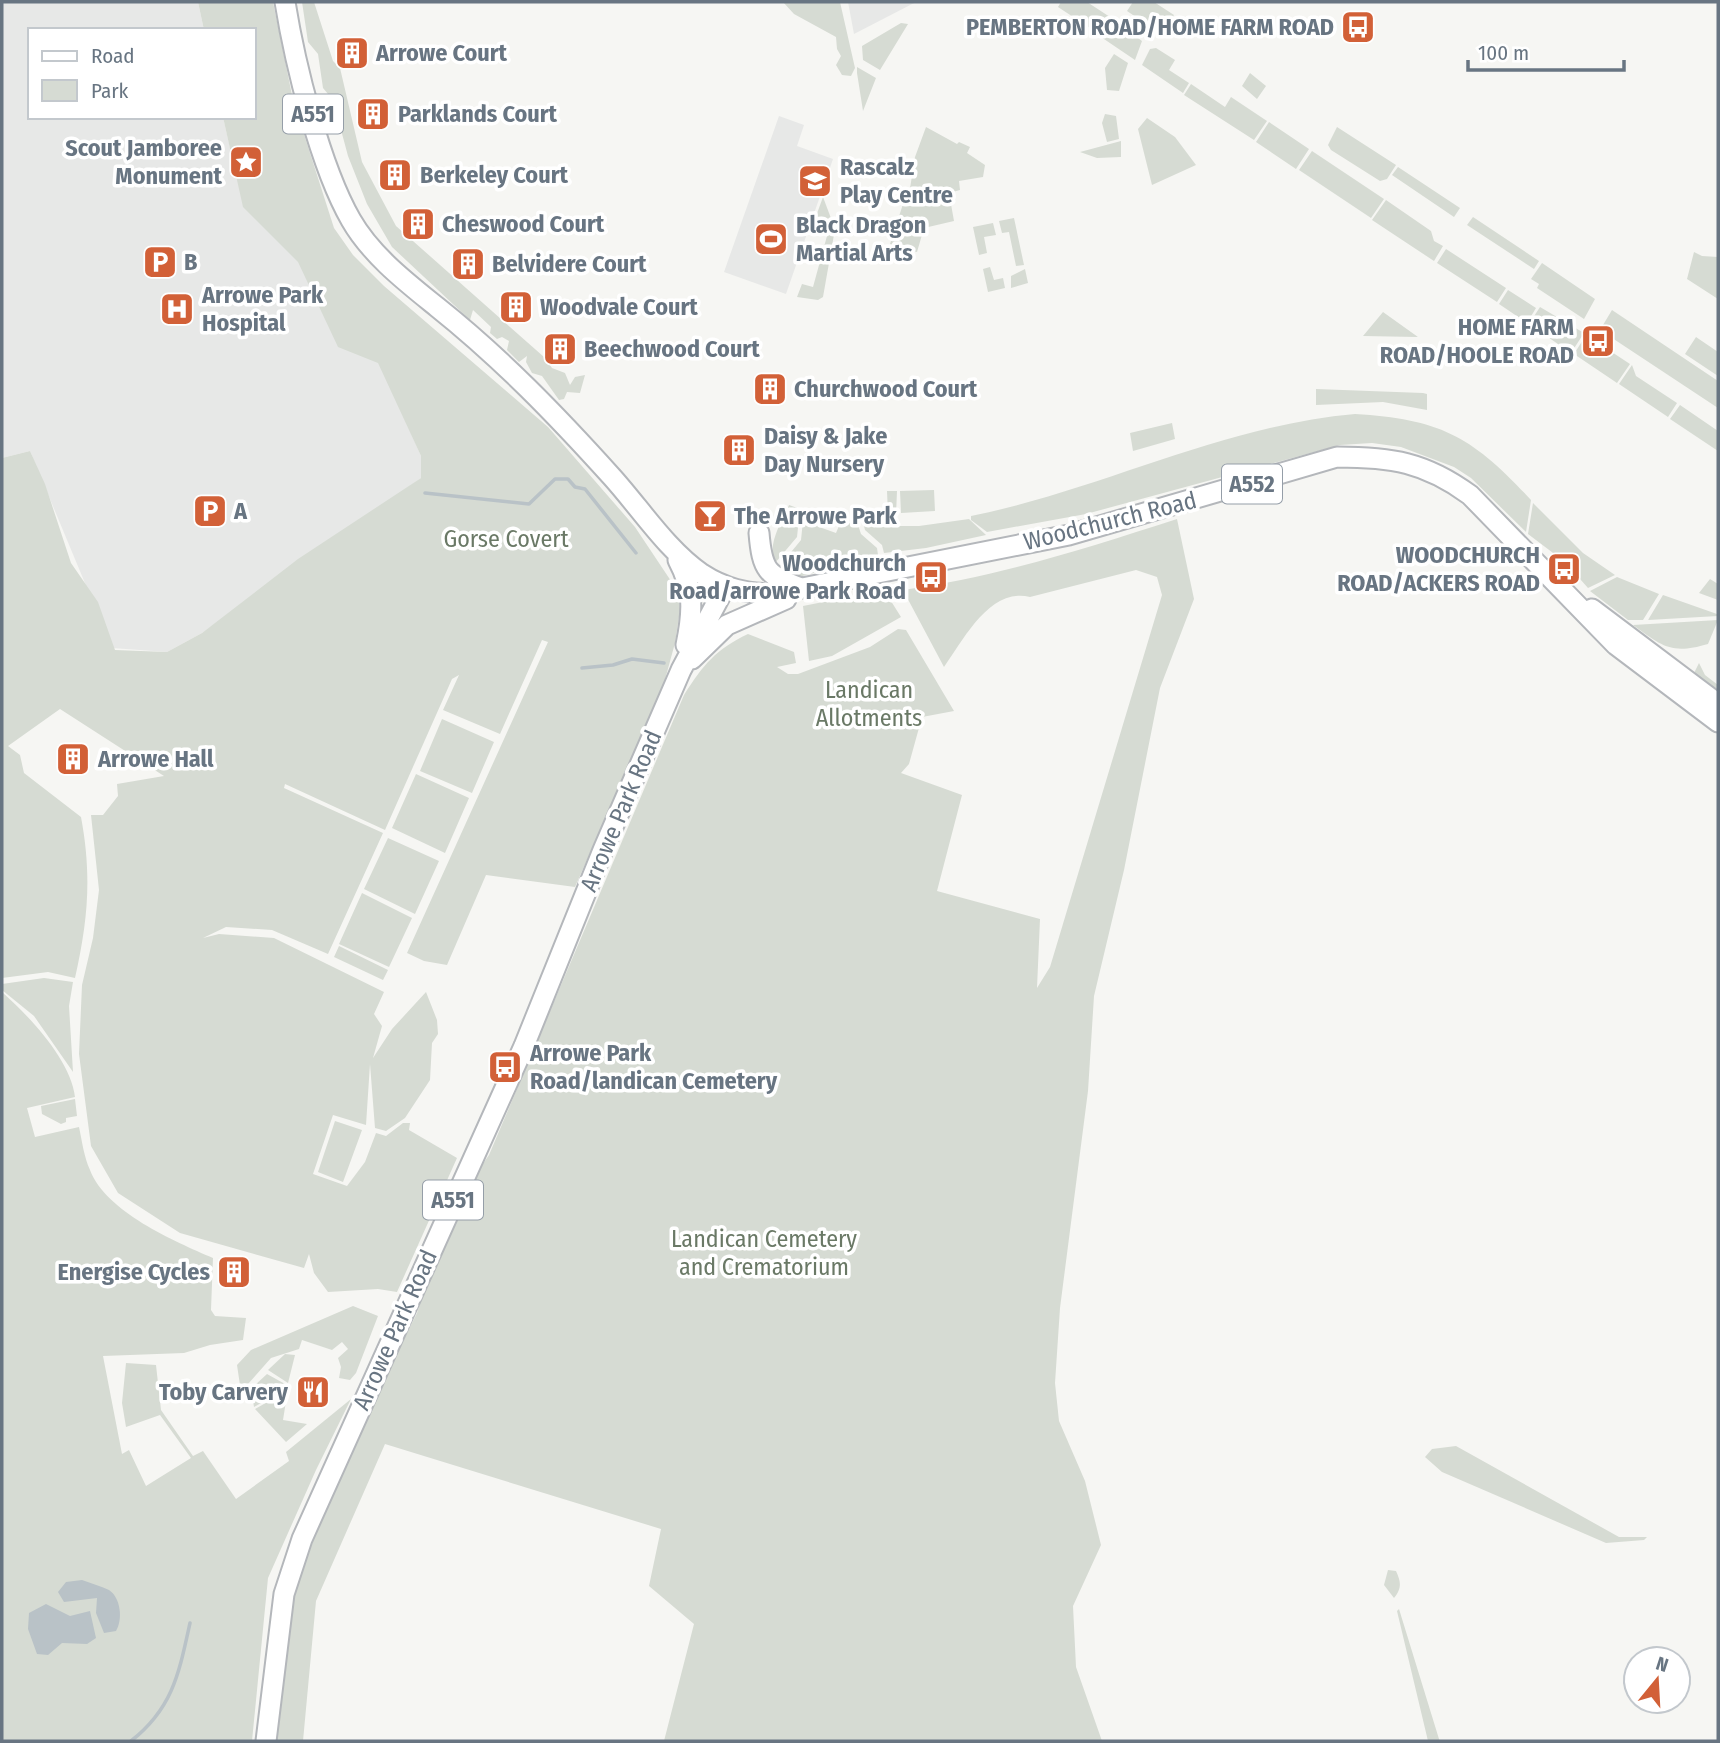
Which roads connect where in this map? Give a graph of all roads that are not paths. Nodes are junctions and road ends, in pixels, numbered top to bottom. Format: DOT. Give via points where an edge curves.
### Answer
graph roads {
  1 [pos="285,2"];
  2 [pos="760,533"];
  3 [pos="670,542"];
  4 [pos="853,578"];
  5 [pos="725,587"];
  6 [pos="802,588"];
  7 [pos="1570,596"];
  8 [pos="681,670"];
  9 [pos="1718,704"];
  10 [pos="1718,722"];
  11 [pos="266,1741"];
  1 -- 3 [label="main road, A551" via="323,150 352,222 405,282 486,347 542,400"];
  2 -- 6 [label="main road" via="766,570 775,579"];
  3 -- 5 [label="main road, A551" via="701,573"];
  3 -- 8 [label="main road" via="690,581 694,606"];
  4 -- 6 [label="main road, Woodchurch Road / A552"];
  4 -- 7 [label="main road, Woodchurch Road / A552" via="1069,535 1337,457 1382,457 1444,476 1470,495"];
  4 -- 8 [label="main road" via="770,604 727,625"];
  5 -- 6 [label="main road, Woodchurch Road / A552" via="772,594"];
  5 -- 8 [label="main road, Arrowe Park Road / A551"];
  7 -- 9 [label="main road, Woodchurch Road / A552"];
  7 -- 10 [label="main road, Woodchurch Road / A552" via="1616,645"];
  8 -- 11 [label="main road, Arrowe Park Road / A551" via="519,1058 302,1539 284,1594"];
}
